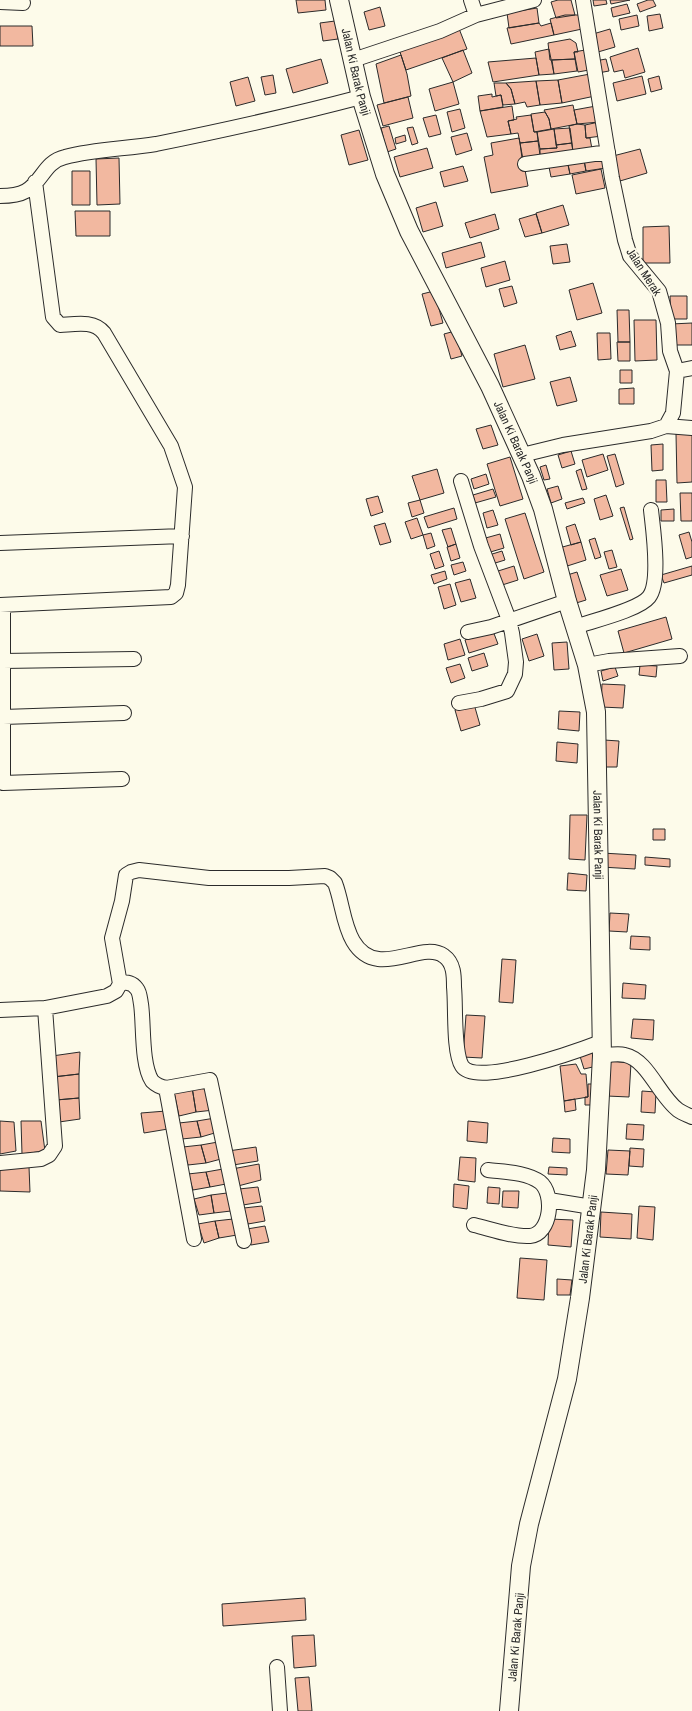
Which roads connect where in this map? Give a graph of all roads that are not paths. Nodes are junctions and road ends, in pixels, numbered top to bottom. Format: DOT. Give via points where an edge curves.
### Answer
graph roads {
  1 [pos="339,0"];
  2 [pos="471,0"];
  3 [pos="534,0"];
  4 [pos="583,0"];
  5 [pos="0,2"];
  6 [pos="23,3"];
  7 [pos="476,15"];
  8 [pos="353,60"];
  9 [pos="361,97"];
  10 [pos="608,152"];
  11 [pos="525,164"];
  12 [pos="35,182"];
  13 [pos="0,196"];
  14 [pos="692,368"];
  15 [pos="677,371"];
  16 [pos="666,426"];
  17 [pos="692,428"];
  18 [pos="522,455"];
  19 [pos="461,481"];
  20 [pos="651,510"];
  21 [pos="182,536"];
  22 [pos="0,543"];
  23 [pos="567,601"];
  24 [pos="2,605"];
  25 [pos="509,620"];
  26 [pos="575,627"];
  27 [pos="468,632"];
  28 [pos="680,656"];
  29 [pos="134,659"];
  30 [pos="3,661"];
  31 [pos="587,665"];
  32 [pos="459,703"];
  33 [pos="124,714"];
  34 [pos="3,717"];
  35 [pos="122,779"];
  36 [pos="120,984"];
  37 [pos="45,1008"];
  38 [pos="0,1010"];
  39 [pos="601,1049"];
  40 [pos="166,1088"];
  41 [pos="692,1117"];
  42 [pos="0,1163"];
  43 [pos="488,1170"];
  44 [pos="549,1200"];
  45 [pos="592,1207"];
  46 [pos="474,1225"];
  47 [pos="194,1238"];
  48 [pos="244,1242"];
  49 [pos="277,1667"];
  50 [pos="280,1711"];
  51 [pos="509,1711"];
  1 -- 8 [label="street, Jalan Ki Barak Panji"];
  2 -- 7 [label="street"];
  3 -- 7 [label="street"];
  4 -- 10 [label="street, Jalan Merak"];
  5 -- 6 [label="street"];
  7 -- 8 [label="street" via="440,31"];
  8 -- 9 [label="street, Jalan Ki Barak Panji"];
  9 -- 12 [label="street" via="258,123 132,148 64,157 50,164"];
  9 -- 18 [label="street, Jalan Ki Barak Panji" via="385,174 409,230"];
  10 -- 11 [label="street"];
  10 -- 15 [label="street, Jalan Merak" via="630,256 659,291"];
  12 -- 13 [label="street" via="26,191"];
  12 -- 21 [label="street" via="53,317 60,325 92,324 104,333 173,451 185,487"];
  14 -- 15 [label="street"];
  15 -- 16 [label="street, Jalan Merak" via="673,413"];
  16 -- 17 [label="street"];
  16 -- 18 [label="street"];
  18 -- 23 [label="street, Jalan Ki Barak Panji" via="543,510"];
  19 -- 25 [label="street"];
  20 -- 26 [label="street" via="656,563 649,597 637,607"];
  21 -- 22 [label="street"];
  21 -- 24 [label="street" via="178,585 171,597"];
  23 -- 25 [label="street"];
  23 -- 26 [label="street, Jalan Ki Barak Panji"];
  24 -- 30 [label="street"];
  25 -- 27 [label="street"];
  25 -- 32 [label="street" via="516,662 512,683 507,691"];
  26 -- 31 [label="street, Jalan Ki Barak Panji"];
  28 -- 31 [label="street"];
  29 -- 30 [label="street"];
  30 -- 34 [label="street"];
  31 -- 39 [label="street, Jalan Ki Barak Panji" via="597,725"];
  33 -- 34 [label="street"];
  34 -- 35 [label="street" via="3,783"];
  36 -- 37 [label="street" via="107,996"];
  36 -- 39 [label="street" via="112,938 126,875 131,872 149,870 209,878 325,876 336,882 352,940 361,951 369,956 392,959 439,953 451,964 457,1046 462,1066 467,1071 476,1073 527,1066"];
  36 -- 40 [label="street" via="132,984 138,990 148,1070 152,1080"];
  37 -- 38 [label="street"];
  37 -- 42 [label="street" via="55,1146 49,1155 41,1159"];
  39 -- 41 [label="street" via="626,1055 641,1064 664,1096 678,1110"];
  39 -- 45 [label="street, Jalan Ki Barak Panji"];
  40 -- 47 [label="street"];
  40 -- 48 [label="street" via="210,1080"];
  43 -- 44 [label="street" via="540,1182"];
  44 -- 45 [label="street"];
  44 -- 46 [label="street" via="544,1226 531,1236"];
  45 -- 51 [label="street, Jalan Ki Barak Panji" via="567,1379 521,1566"];
  49 -- 50 [label="street"];
}
